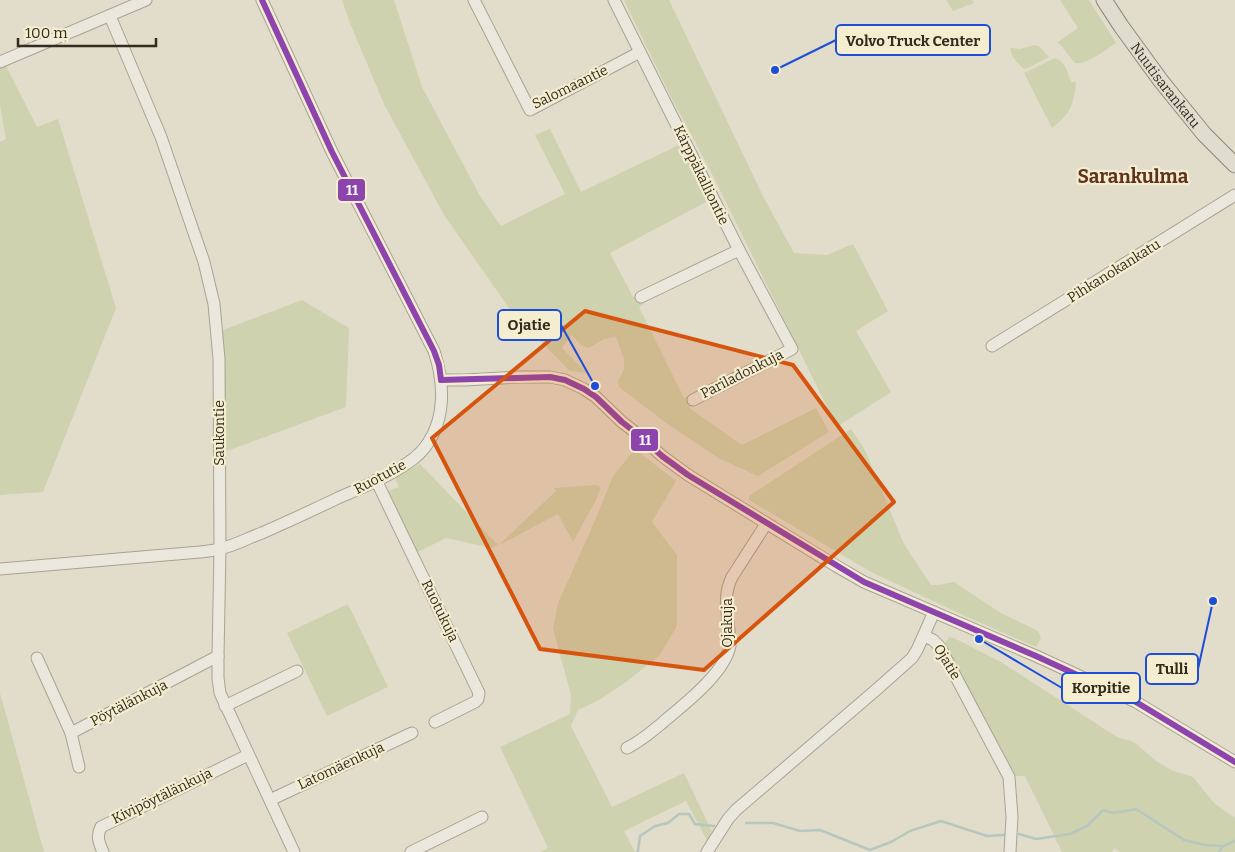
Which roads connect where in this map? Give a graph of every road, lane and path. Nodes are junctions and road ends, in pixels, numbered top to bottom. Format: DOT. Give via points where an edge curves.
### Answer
graph roads {
  1 [pos="146,0"];
  2 [pos="262,0"];
  3 [pos="474,0"];
  4 [pos="614,0"];
  5 [pos="1104,0"];
  6 [pos="110,16"];
  7 [pos="640,52"];
  8 [pos="0,62"];
  9 [pos="1234,160"];
  10 [pos="1235,195"];
  11 [pos="739,250"];
  12 [pos="641,297"];
  13 [pos="992,346"];
  14 [pos="792,349"];
  15 [pos="441,380"];
  16 [pos="693,400"];
  17 [pos="376,480"];
  18 [pos="766,524"];
  19 [pos="220,549"];
  20 [pos="0,569"];
  21 [pos="934,612"];
  22 [pos="924,636"];
  23 [pos="218,656"];
  24 [pos="37,658"];
  25 [pos="297,671"];
  26 [pos="225,706"];
  27 [pos="435,722"];
  28 [pos="71,733"];
  29 [pos="412,733"];
  30 [pos="628,748"];
  31 [pos="248,755"];
  32 [pos="1235,762"];
  33 [pos="79,767"];
  34 [pos="270,800"];
  35 [pos="482,816"];
  36 [pos="290,851"];
  37 [pos="103,852"];
  38 [pos="411,852"];
  39 [pos="708,852"];
  40 [pos="1010,852"];
  1 -- 6 [label="street"];
  2 -- 15 [label="street, Ruotutie" via="332,152 434,351"];
  3 -- 7 [label="street, Salomaantie" via="530,110"];
  4 -- 7 [label="street, Kärppäkalliontie"];
  5 -- 9 [label="main road, Nuutisarankatu" via="1161,81 1204,134"];
  6 -- 8 [label="street"];
  6 -- 19 [label="street, Saukontie" via="164,145 203,258 214,304 219,359"];
  7 -- 11 [label="street, Kärppäkalliontie"];
  10 -- 13 [label="street, Pihkanokankatu"];
  11 -- 12 [label="street"];
  11 -- 14 [label="street, Kärppäkalliontie"];
  14 -- 16 [label="street, Pariladonkuja"];
  15 -- 17 [label="street, Ruotutie" via="440,413 428,445 407,464"];
  15 -- 18 [label="street" via="542,376 572,383 596,397 688,475"];
  17 -- 19 [label="street, Ruotutie"];
  17 -- 27 [label="street, Ruotukuja" via="479,692 475,702"];
  18 -- 21 [label="street" via="864,582"];
  18 -- 30 [label="street, Ojakuja" via="728,586 726,605 730,644 723,662 692,698 640,742"];
  19 -- 20 [label="street, Ruotutie"];
  19 -- 23 [label="street, Saukontie"];
  21 -- 22 [label="street, Ojatie"];
  21 -- 32 [label="street" via="1136,702"];
  22 -- 39 [label="street" via="912,658 736,810"];
  22 -- 40 [label="street, Ojatie" via="940,647 1009,777"];
  23 -- 26 [label="street, Saukontie" via="220,693"];
  23 -- 28 [label="street, Pöytälänkuja"];
  24 -- 28 [label="street"];
  25 -- 26 [label="street"];
  26 -- 31 [label="street, Saukontie"];
  28 -- 33 [label="street"];
  29 -- 34 [label="street, Latomäenkuja"];
  31 -- 34 [label="street, Saukontie"];
  31 -- 37 [label="street, Kivipöytälänkuja" via="101,827 98,836"];
  34 -- 36 [label="street, Saukontie"];
  35 -- 38 [label="street"];
}
